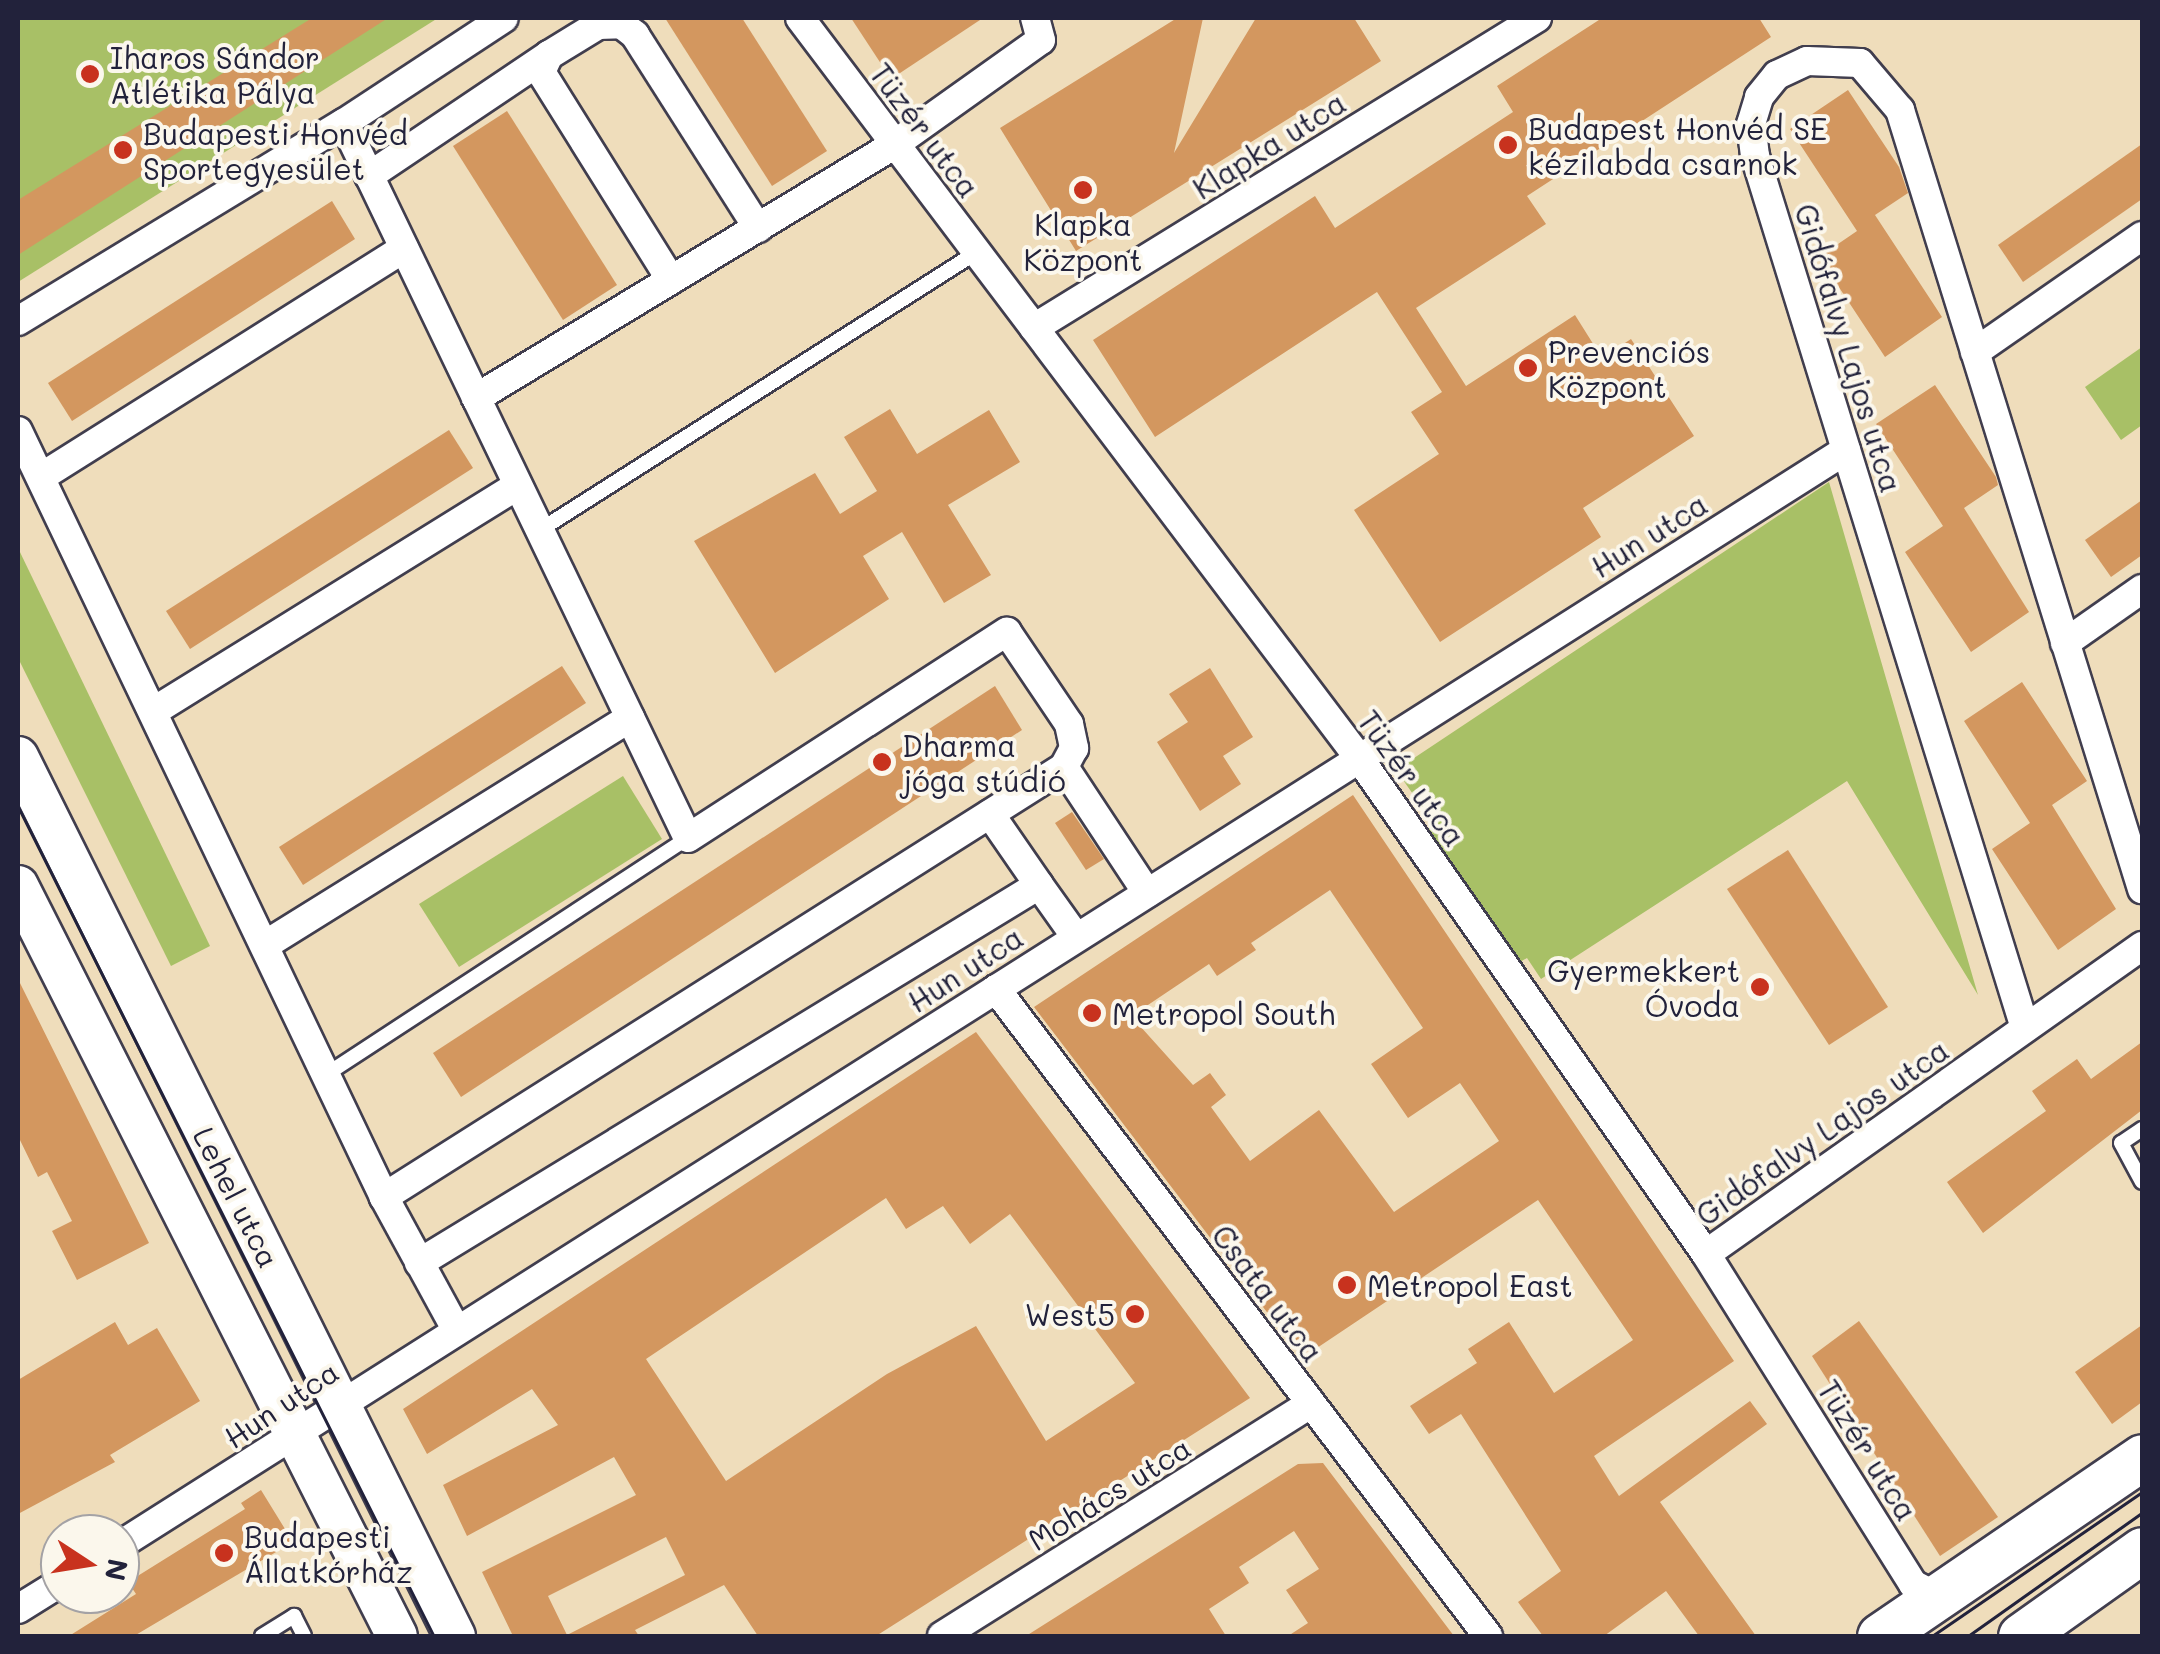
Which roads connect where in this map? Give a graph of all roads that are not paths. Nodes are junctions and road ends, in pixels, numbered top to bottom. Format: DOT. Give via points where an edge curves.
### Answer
graph roads {
  1 [pos="504,18"];
  2 [pos="800,18"];
  3 [pos="1537,18"];
  4 [pos="1038,29"];
  5 [pos="550,55"];
  6 [pos="344,124"];
  7 [pos="896,144"];
  8 [pos="369,176"];
  9 [pos="758,228"];
  10 [pos="2142,236"];
  11 [pos="404,248"];
  12 [pos="977,252"];
  13 [pos="670,280"];
  14 [pos="18,322"];
  15 [pos="1034,328"];
  16 [pos="1974,352"];
  17 [pos="476,398"];
  18 [pos="18,431"];
  19 [pos="1846,450"];
  20 [pos="41,478"];
  21 [pos="518,485"];
  22 [pos="540,530"];
  23 [pos="2142,589"];
  24 [pos="2065,643"];
  25 [pos="154,711"];
  26 [pos="630,718"];
  27 [pos="18,757"];
  28 [pos="1359,758"];
  29 [pos="1064,767"];
  30 [pos="990,814"];
  31 [pos="688,838"];
  32 [pos="1039,884"];
  33 [pos="18,886"];
  34 [pos="2142,889"];
  35 [pos="1147,893"];
  36 [pos="1076,937"];
  37 [pos="265,944"];
  38 [pos="2142,946"];
  39 [pos="996,989"];
  40 [pos="2025,1028"];
  41 [pos="327,1074"];
  42 [pos="2142,1129"];
  43 [pos="2142,1182"];
  44 [pos="384,1198"];
  45 [pos="1706,1254"];
  46 [pos="419,1263"];
  47 [pos="456,1330"];
  48 [pos="341,1403"];
  49 [pos="1311,1404"];
  50 [pos="293,1436"];
  51 [pos="2142,1457"];
  52 [pos="140,1532"];
  53 [pos="2138,1564"];
  54 [pos="40,1595"];
  55 [pos="1937,1597"];
  56 [pos="18,1609"];
  57 [pos="262,1636"];
  58 [pos="304,1636"];
  59 [pos="398,1636"];
  60 [pos="455,1636"];
  61 [pos="942,1636"];
  62 [pos="1488,1636"];
  63 [pos="1880,1636"];
  64 [pos="2021,1636"];
  1 -- 6 [label="street"];
  2 -- 7 [label="street, Tüzér utca"];
  3 -- 15 [label="street, Klapka utca"];
  4 -- 7 [label="street"];
  5 -- 8 [label="street"];
  5 -- 9 [label="street" via="598,25 622,24"];
  5 -- 13 [label="street" via="541,72 550,90"];
  6 -- 8 [label="street"];
  6 -- 14 [label="street"];
  7 -- 9 [label="street"];
  7 -- 12 [label="street, Tüzér utca"];
  8 -- 11 [label="street"];
  9 -- 13 [label="street"];
  10 -- 16 [label="street"];
  11 -- 17 [label="street"];
  11 -- 20 [label="street"];
  12 -- 15 [label="street, Tüzér utca"];
  12 -- 22 [label="lane"];
  13 -- 17 [label="street"];
  15 -- 28 [label="street, Tüzér utca"];
  16 -- 19 [label="street, Gidófalvy Lajos utca" via="1900,110 1860,63 1807,61 1778,75 1759,98 1751,124 1755,156"];
  16 -- 24 [label="street, Gidófalvy Lajos utca"];
  17 -- 21 [label="street"];
  18 -- 20 [label="street"];
  19 -- 28 [label="street, Hun utca"];
  19 -- 40 [label="street, Gidófalvy Lajos utca"];
  20 -- 25 [label="street"];
  21 -- 22 [label="street"];
  21 -- 25 [label="street"];
  22 -- 26 [label="street"];
  23 -- 24 [label="street"];
  24 -- 34 [label="street, Gidófalvy Lajos utca"];
  25 -- 37 [label="street"];
  26 -- 31 [label="street"];
  26 -- 37 [label="street"];
  27 -- 48 [label="main road, Lehel utca"];
  28 -- 35 [label="street, Hun utca"];
  28 -- 45 [label="street, Tüzér utca"];
  29 -- 30 [label="street"];
  29 -- 31 [label="street" via="1074,748 1069,724 1006,632"];
  29 -- 35 [label="street"];
  30 -- 32 [label="street"];
  30 -- 44 [label="street"];
  31 -- 41 [label="lane"];
  32 -- 36 [label="street"];
  32 -- 46 [label="street"];
  33 -- 50 [label="main road, Lehel utca"];
  35 -- 36 [label="street, Hun utca"];
  36 -- 39 [label="street, Hun utca"];
  37 -- 41 [label="street"];
  38 -- 40 [label="street, Gidófalvy Lajos utca"];
  39 -- 47 [label="street, Hun utca"];
  39 -- 49 [label="street, Csata utca"];
  40 -- 45 [label="street, Gidófalvy Lajos utca"];
  41 -- 44 [label="street"];
  42 -- 43 [label="lane" via="2121,1143"];
  44 -- 46 [label="street"];
  45 -- 55 [label="street, Tüzér utca" via="1913,1584"];
  46 -- 47 [label="street"];
  47 -- 48 [label="street, Hun utca"];
  48 -- 50 [label="street, Hun utca"];
  48 -- 60 [label="main road, Lehel utca"];
  49 -- 61 [label="street, Mohács utca"];
  49 -- 62 [label="street, Csata utca"];
  50 -- 52 [label="street, Hun utca"];
  50 -- 59 [label="main road, Lehel utca"];
  51 -- 55 [label="main road"];
  53 -- 64 [label="main road"];
  54 -- 56 [label="street"];
  55 -- 63 [label="main road"];
  57 -- 58 [label="lane" via="294,1616"];
}
